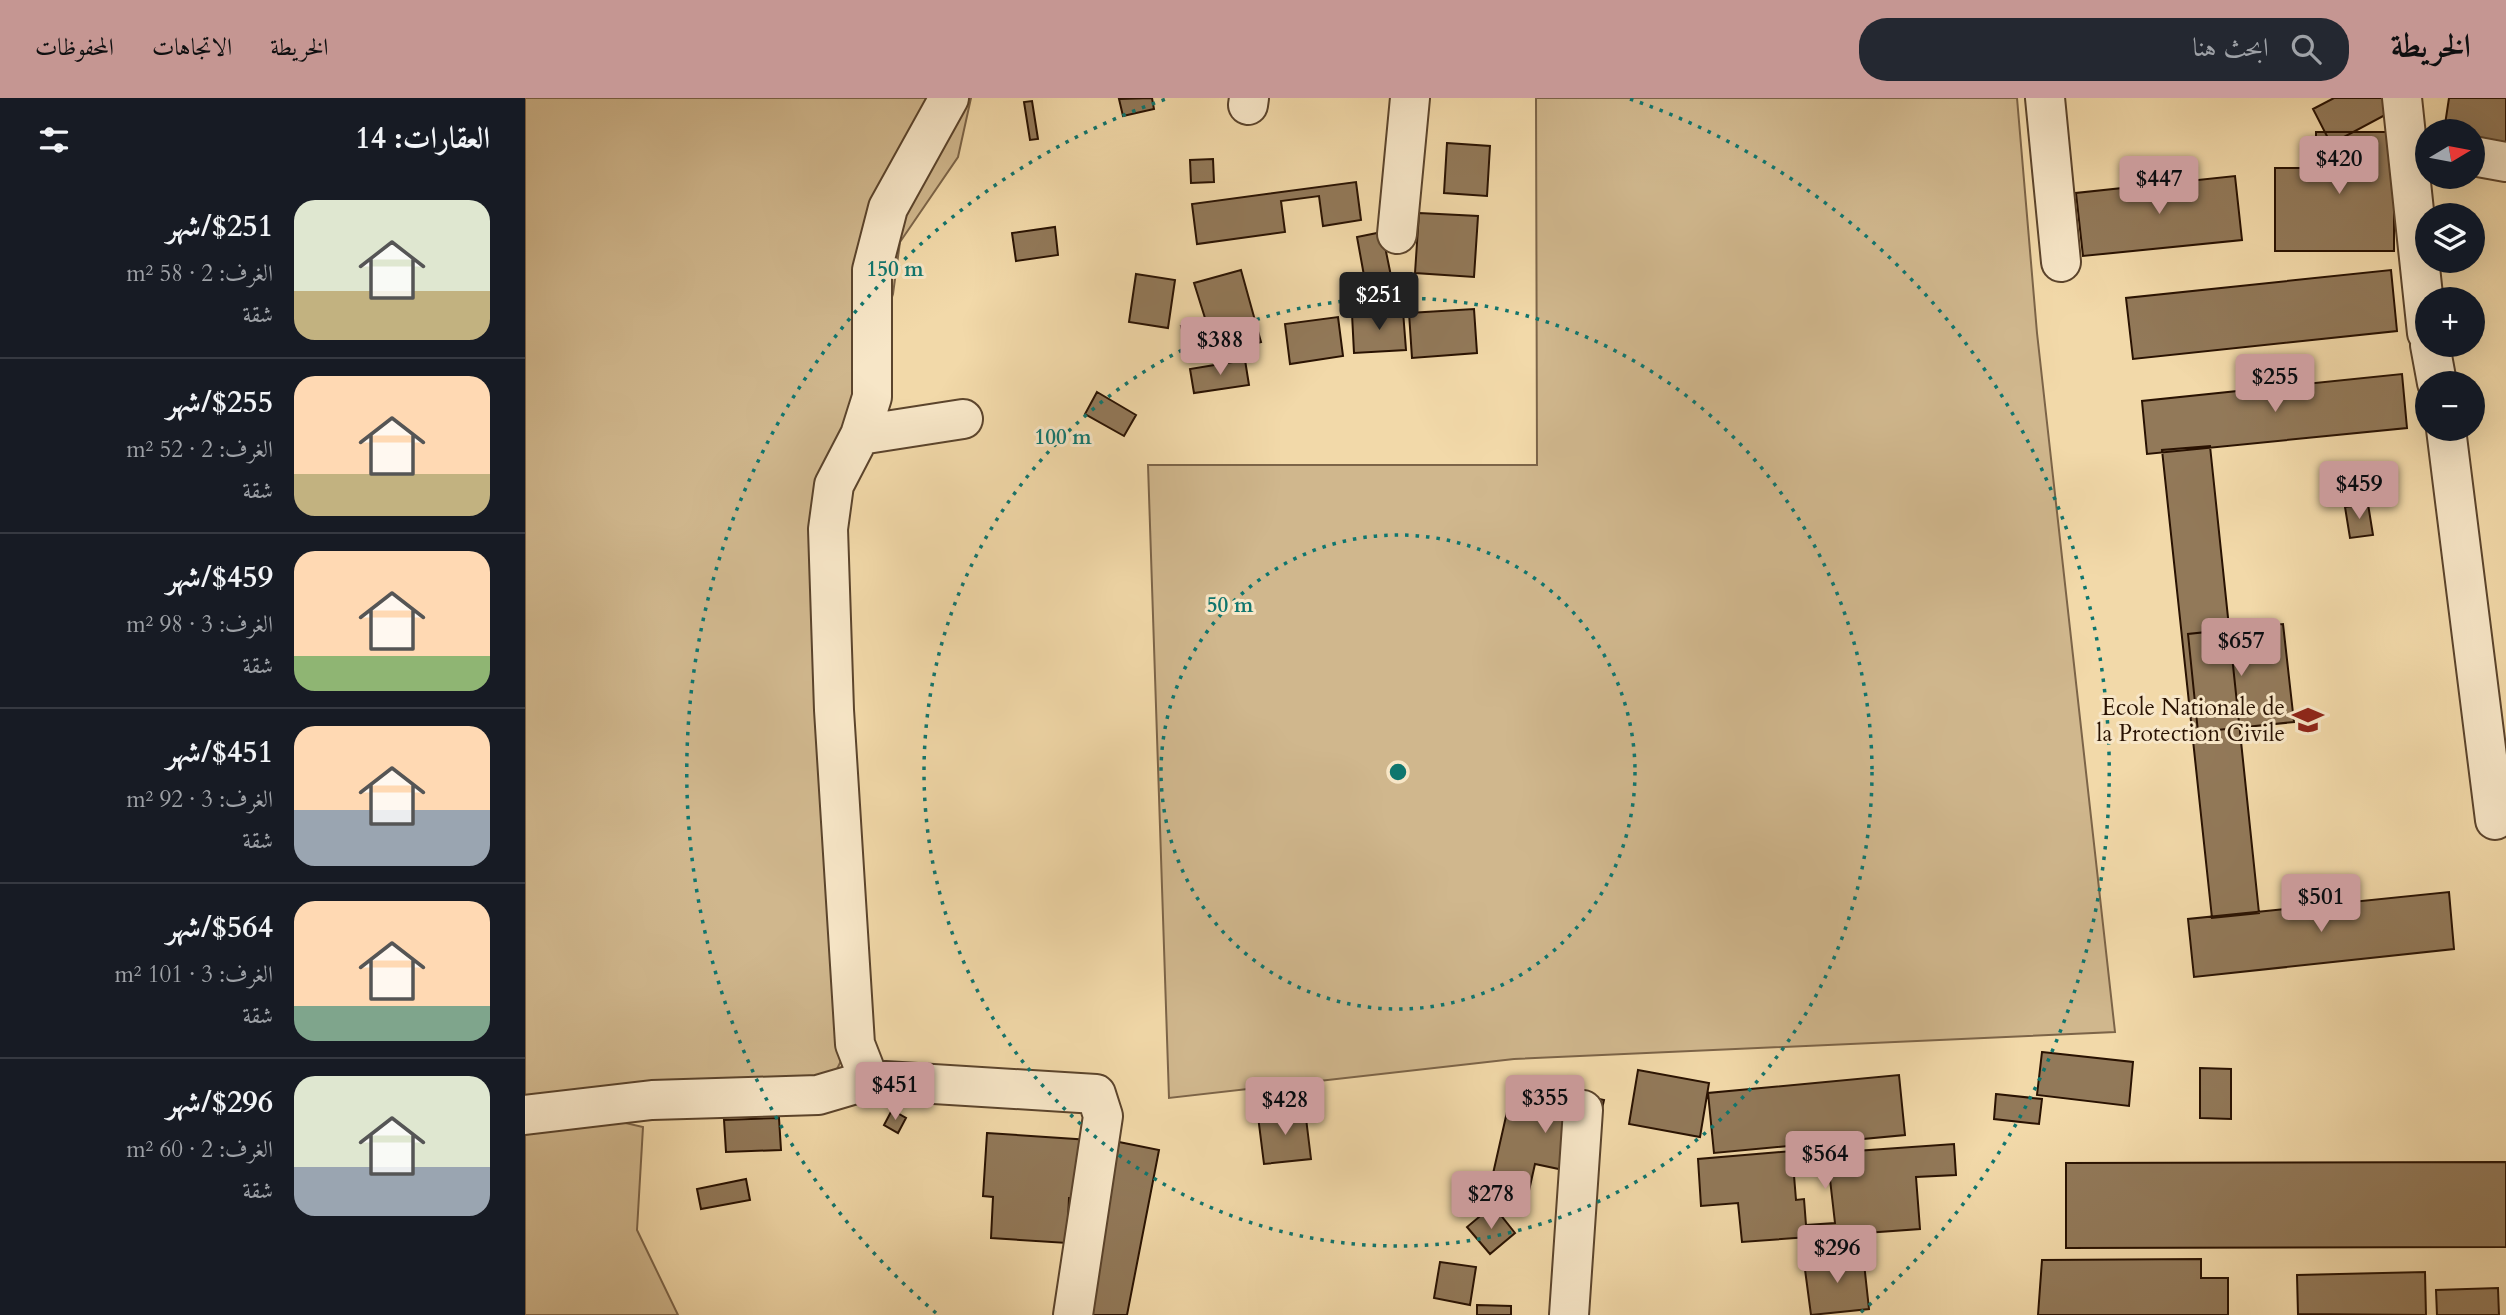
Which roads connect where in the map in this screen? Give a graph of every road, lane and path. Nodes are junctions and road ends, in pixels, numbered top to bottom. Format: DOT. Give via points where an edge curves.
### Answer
graph roads {
  1 [pos="949,98"];
  2 [pos="1410,98"];
  3 [pos="2045,98"];
  4 [pos="2402,98"];
  5 [pos="2415,147"];
  6 [pos="2485,158"];
  7 [pos="2506,162"];
  8 [pos="2419,189"];
  9 [pos="1397,234"];
  10 [pos="2061,262"];
  11 [pos="2424,287"];
  12 [pos="963,419"];
  13 [pos="860,435"];
  14 [pos="2448,441"];
  15 [pos="2495,820"];
  16 [pos="869,1080"];
  17 [pos="1583,1110"];
  18 [pos="525,1115"];
  19 [pos="1073,1315"];
  20 [pos="1569,1315"];
  1 -- 13 [label="street" via="888,208 872,270 872,397"];
  2 -- 9 [label="street"];
  3 -- 10 [label="street"];
  4 -- 5 [label="street"];
  6 -- 7 [label="street"];
  8 -- 11 [label="street"];
  12 -- 13 [label="street"];
  13 -- 16 [label="street" via="834,485 828,529 855,1044"];
  14 -- 15 [label="street"];
  16 -- 18 [label="street" via="818,1095 652,1100"];
  16 -- 19 [label="street" via="1096,1094 1103,1116"];
  17 -- 20 [label="street"];
}
